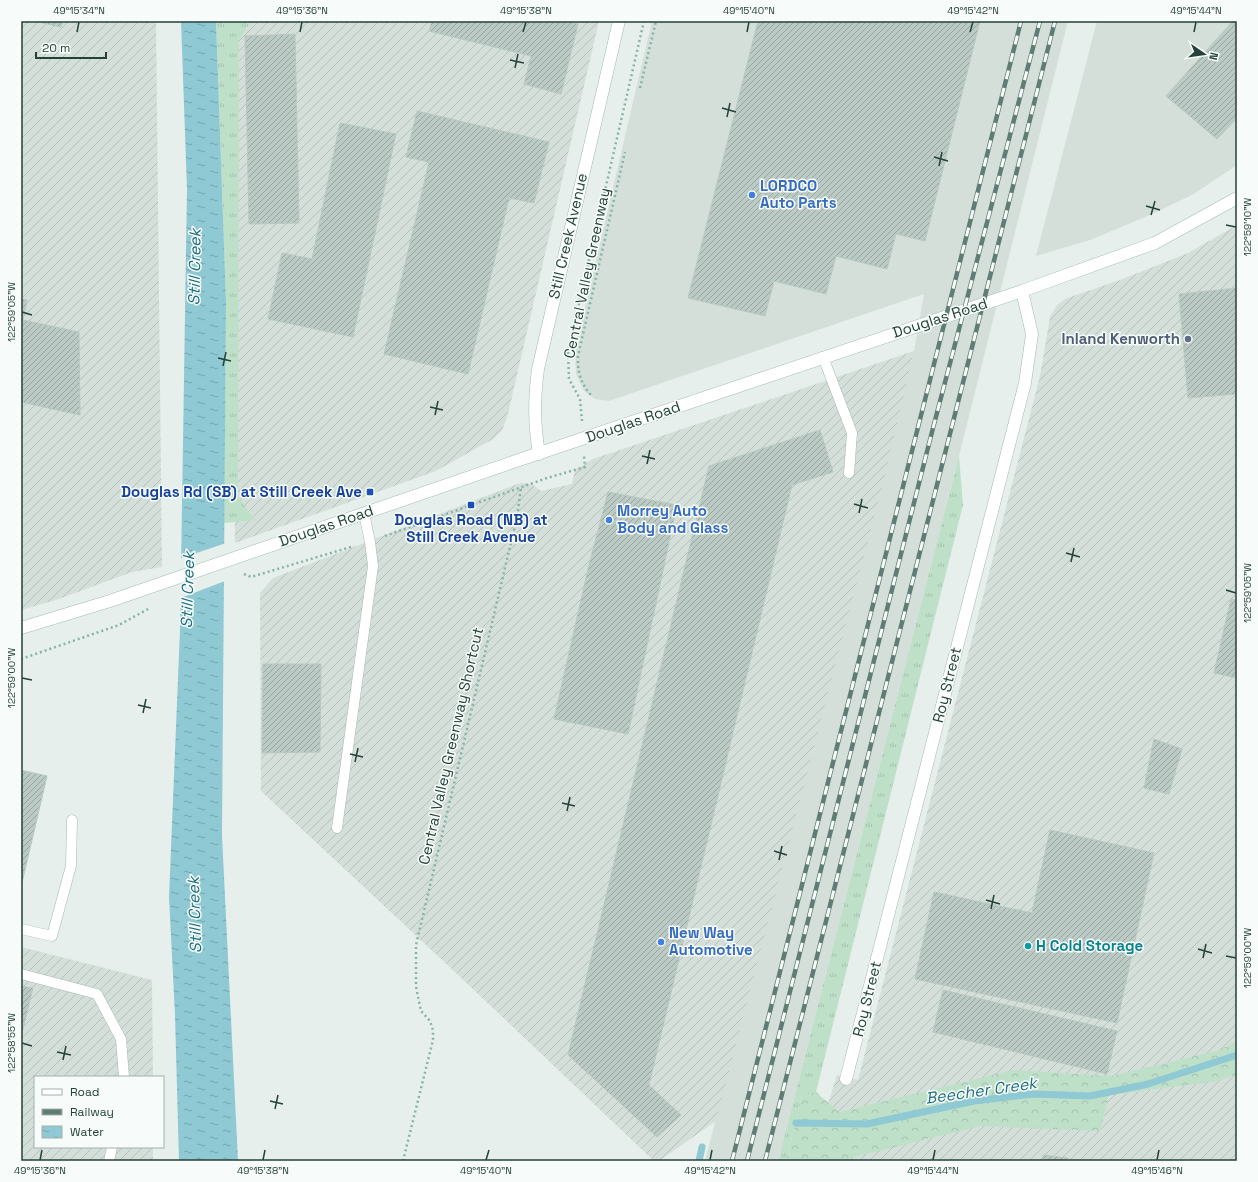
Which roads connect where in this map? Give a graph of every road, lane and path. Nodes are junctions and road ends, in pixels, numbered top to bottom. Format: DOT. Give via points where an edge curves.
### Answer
graph roads {
  1 [pos="619,21"];
  2 [pos="644,21"];
  3 [pos="656,21"];
  4 [pos="640,88"];
  5 [pos="625,152"];
  6 [pos="1237,198"];
  7 [pos="1022,291"];
  8 [pos="823,357"];
  9 [pos="590,395"];
  10 [pos="580,399"];
  11 [pos="539,454"];
  12 [pos="585,468"];
  13 [pos="849,473"];
  14 [pos="364,514"];
  15 [pos="151,607"];
  16 [pos="21,628"];
  17 [pos="21,659"];
  18 [pos="72,820"];
  19 [pos="337,828"];
  20 [pos="21,929"];
  21 [pos="21,974"];
  22 [pos="124,1076"];
  23 [pos="846,1079"];
  24 [pos="112,1148"];
  25 [pos="109,1161"];
  26 [pos="403,1161"];
  1 -- 11 [label="street, Still Creek Avenue" via="538,369 535,397"];
  2 -- 10 [label="path, Central Valley Greenway" via="568,351 569,379"];
  3 -- 4 [label="path"];
  5 -- 9 [label="path, Central Valley Greenway" via="578,356 578,372"];
  6 -- 7 [label="street, Douglas Road" via="1155,243"];
  7 -- 8 [label="street, Douglas Road"];
  7 -- 23 [label="street, Roy Street" via="1032,334 1025,383"];
  8 -- 11 [label="street, Douglas Road"];
  8 -- 13 [label="lane" via="852,433"];
  11 -- 14 [label="street, Douglas Road"];
  12 -- 26 [label="path, Central Valley Greenway Shortcut" via="521,488 517,517 416,945 416,987 421,1011 430,1021 433,1030 433,1040"];
  14 -- 16 [label="street, Douglas Road" via="110,601"];
  14 -- 19 [label="lane" via="374,566"];
  15 -- 17 [label="path" via="119,625"];
  18 -- 20 [label="lane" via="71,866 52,936"];
  21 -- 22 [label="lane" via="97,994 121,1039"];
  24 -- 25 [label="lane"];
}
